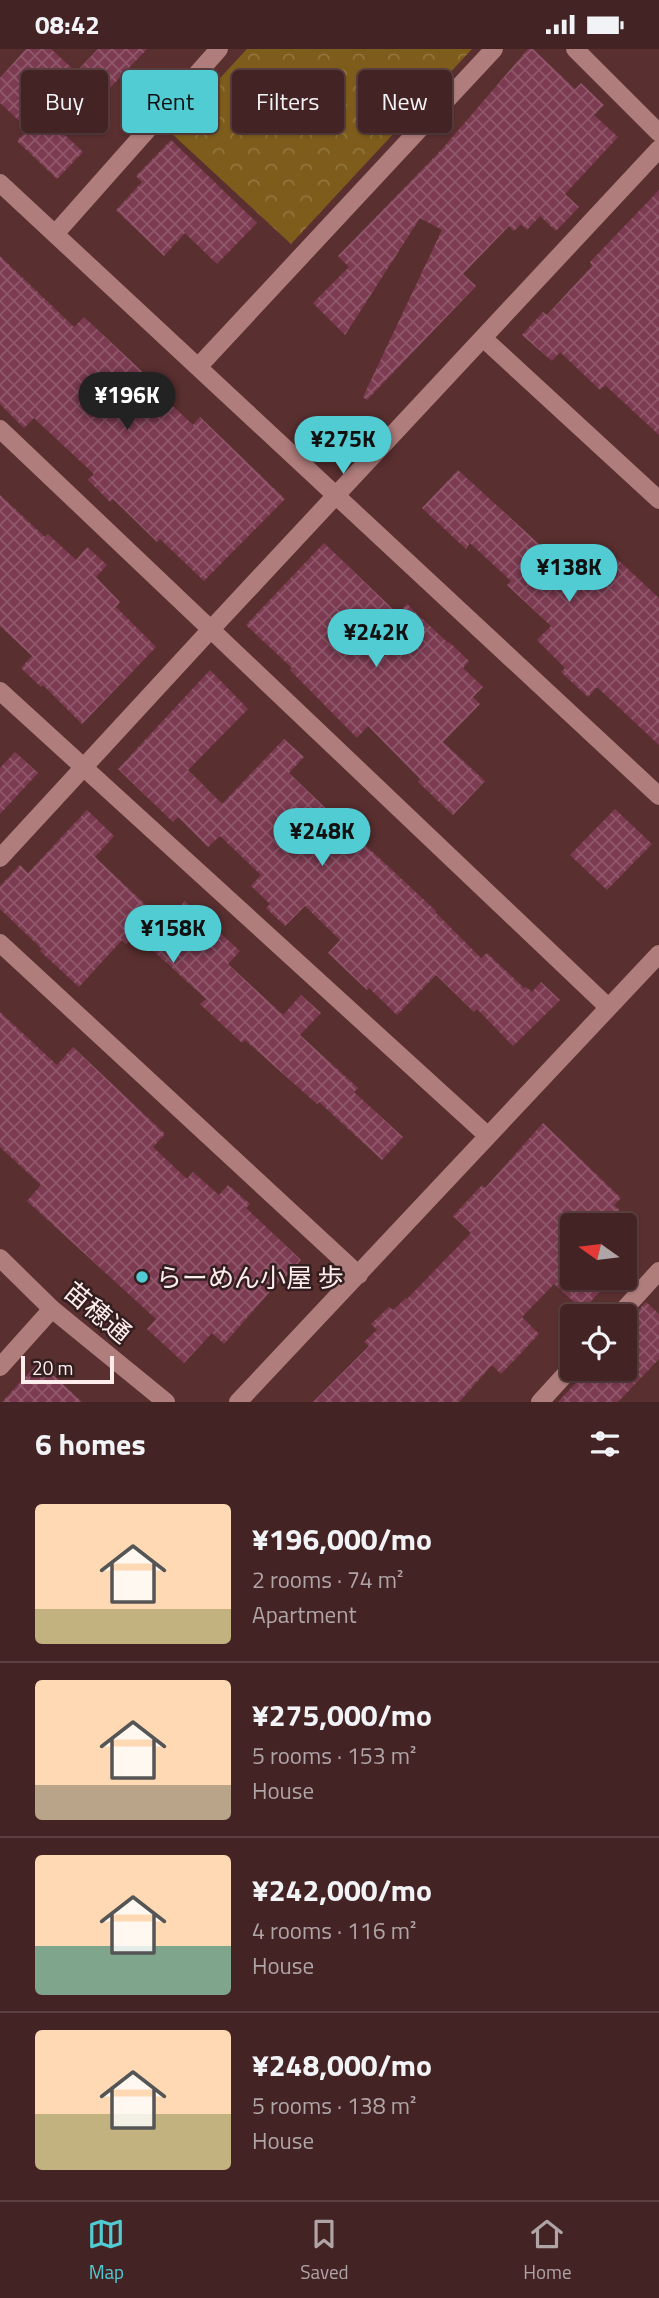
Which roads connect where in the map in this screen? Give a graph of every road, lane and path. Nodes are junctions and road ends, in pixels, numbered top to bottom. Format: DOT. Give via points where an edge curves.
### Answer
graph roads {
  1 [pos="219,49"];
  2 [pos="494,49"];
  3 [pos="575,49"];
  4 [pos="659,133"];
  5 [pos="659,149"];
  6 [pos="0,183"];
  7 [pos="55,234"];
  8 [pos="482,338"];
  9 [pos="198,367"];
  10 [pos="0,429"];
  11 [pos="336,495"];
  12 [pos="659,500"];
  13 [pos="211,629"];
  14 [pos="0,691"];
  15 [pos="84,768"];
  16 [pos="659,796"];
  17 [pos="0,858"];
  18 [pos="0,943"];
  19 [pos="659,954"];
  20 [pos="608,1007"];
  21 [pos="488,1136"];
  22 [pos="0,1258"];
  23 [pos="659,1271"];
  24 [pos="359,1275"];
  25 [pos="629,1304"];
  26 [pos="52,1309"];
  27 [pos="0,1367"];
  28 [pos="560,1380"];
  29 [pos="166,1402"];
  30 [pos="238,1402"];
  31 [pos="540,1402"];
  1 -- 7 [label="street"];
  2 -- 9 [label="street"];
  3 -- 4 [label="street"];
  5 -- 8 [label="street"];
  6 -- 7 [label="street"];
  7 -- 9 [label="street"];
  8 -- 11 [label="street"];
  8 -- 12 [label="street"];
  9 -- 11 [label="street"];
  10 -- 13 [label="street"];
  11 -- 13 [label="street"];
  11 -- 16 [label="street"];
  13 -- 15 [label="street"];
  13 -- 20 [label="street"];
  14 -- 15 [label="street"];
  15 -- 17 [label="street"];
  15 -- 21 [label="street"];
  18 -- 24 [label="street"];
  19 -- 20 [label="street"];
  20 -- 21 [label="street"];
  21 -- 24 [label="street"];
  22 -- 26 [label="street, 苗穂通"];
  23 -- 25 [label="street"];
  24 -- 30 [label="street"];
  26 -- 27 [label="street"];
  26 -- 29 [label="street, 苗穂通"];
  28 -- 31 [label="street"];
}
